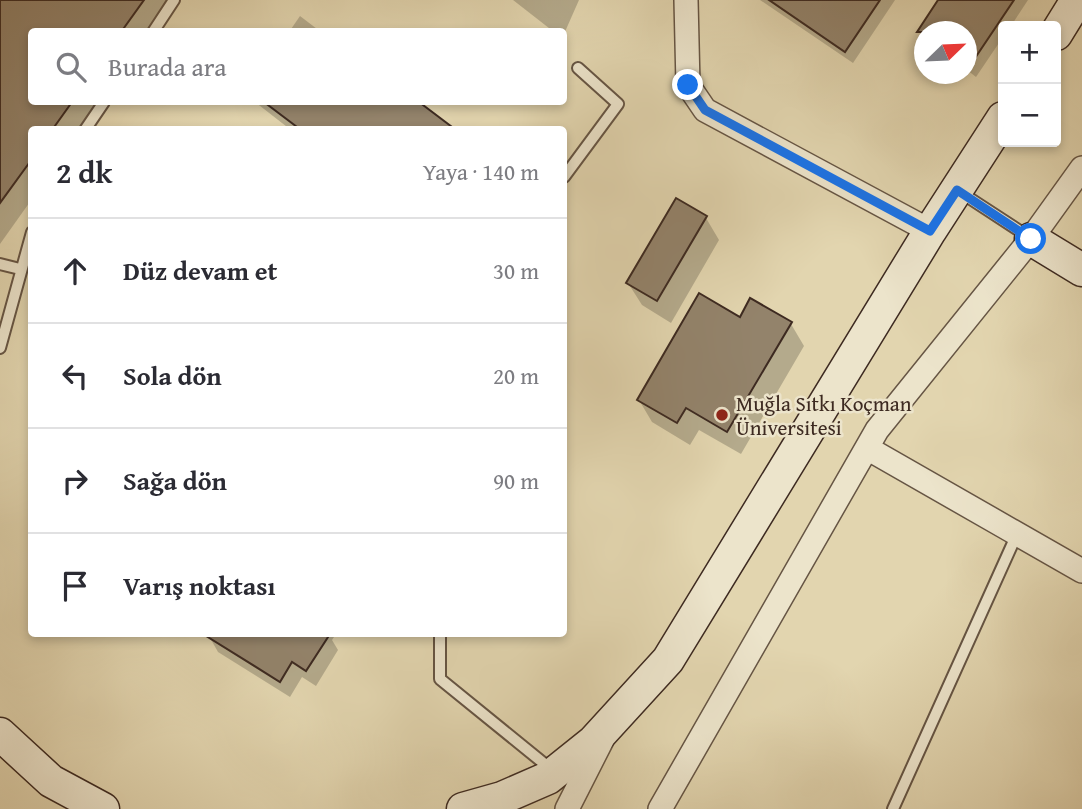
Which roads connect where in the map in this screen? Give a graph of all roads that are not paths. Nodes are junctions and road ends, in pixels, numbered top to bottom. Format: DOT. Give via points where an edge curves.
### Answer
graph roads {
  1 [pos="174,0"];
  2 [pos="686,0"];
  3 [pos="1077,0"];
  4 [pos="1061,26"];
  5 [pos="156,28"];
  6 [pos="578,68"];
  7 [pos="102,105"];
  8 [pos="88,126"];
  9 [pos="998,126"];
  10 [pos="1082,168"];
  11 [pos="567,173"];
  12 [pos="957,190"];
  13 [pos="930,231"];
  14 [pos="1031,239"];
  15 [pos="28,244"];
  16 [pos="0,264"];
  17 [pos="20,269"];
  18 [pos="1082,270"];
  19 [pos="0,348"];
  20 [pos="867,448"];
  21 [pos="1017,534"];
  22 [pos="1082,571"];
  23 [pos="440,637"];
  24 [pos="610,724"];
  25 [pos="0,734"];
  26 [pos="555,773"];
  27 [pos="665,807"];
  28 [pos="103,809"];
  29 [pos="463,809"];
  30 [pos="567,809"];
  31 [pos="893,809"];
  1 -- 5 [label="lane"];
  2 -- 13 [label="street" via="688,85 705,110"];
  3 -- 4 [label="street"];
  6 -- 11 [label="lane" via="618,104"];
  7 -- 8 [label="lane"];
  9 -- 12 [label="street"];
  10 -- 14 [label="street"];
  12 -- 13 [label="street"];
  12 -- 14 [label="lane"];
  13 -- 24 [label="street" via="668,660"];
  14 -- 18 [label="street"];
  14 -- 20 [label="street"];
  15 -- 17 [label="lane"];
  16 -- 17 [label="lane"];
  17 -- 19 [label="lane"];
  20 -- 21 [label="street"];
  20 -- 27 [label="street"];
  21 -- 22 [label="street"];
  21 -- 31 [label="lane"];
  23 -- 26 [label="lane" via="440,679"];
  24 -- 26 [label="street"];
  24 -- 30 [label="street"];
  25 -- 28 [label="street" via="51,780"];
  26 -- 29 [label="street" via="502,798"];
}
